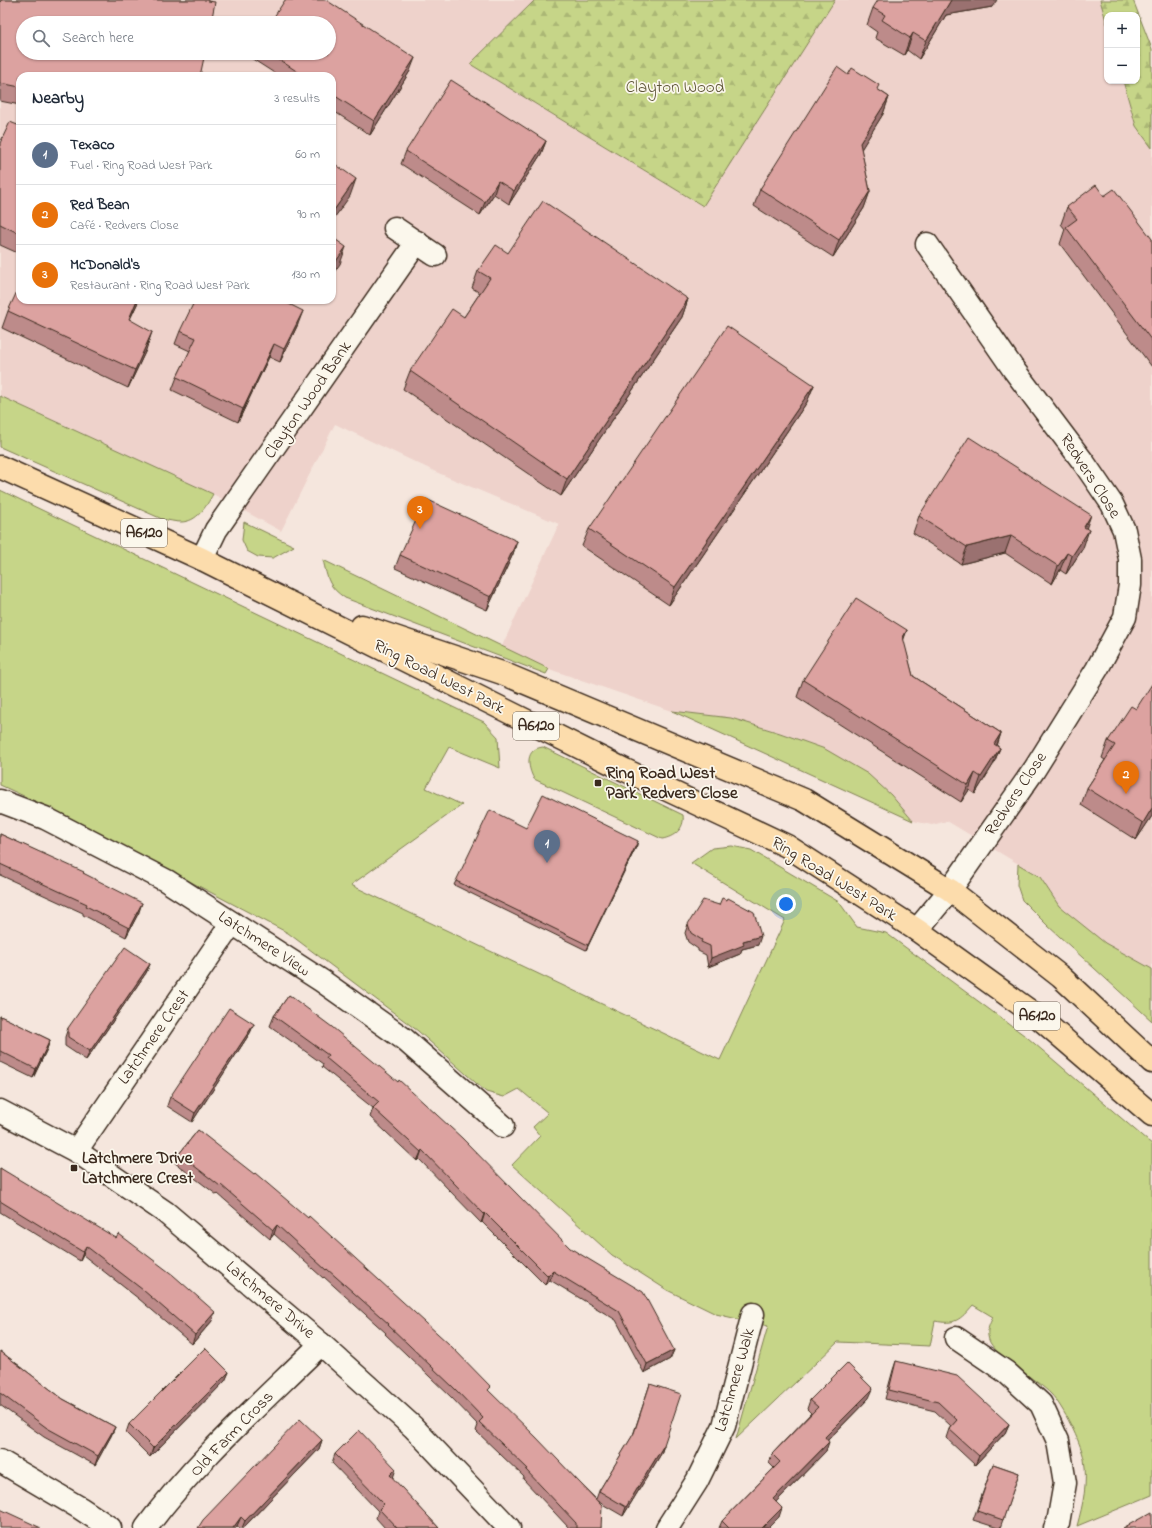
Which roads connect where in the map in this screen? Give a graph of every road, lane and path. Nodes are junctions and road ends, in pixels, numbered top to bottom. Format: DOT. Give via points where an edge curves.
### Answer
graph roads {
  1 [pos="395,228"];
  2 [pos="416,242"];
  3 [pos="927,244"];
  4 [pos="436,255"];
  5 [pos="0,467"];
  6 [pos="202,559"];
  7 [pos="288,602"];
  8 [pos="0,801"];
  9 [pos="950,890"];
  10 [pos="232,923"];
  11 [pos="917,930"];
  12 [pos="1152,1062"];
  13 [pos="0,1111"];
  14 [pos="1152,1115"];
  15 [pos="503,1126"];
  16 [pos="76,1151"];
  17 [pos="753,1314"];
  18 [pos="956,1338"];
  19 [pos="321,1344"];
  20 [pos="0,1461"];
  21 [pos="110,1528"];
  22 [pos="146,1528"];
  23 [pos="509,1528"];
  24 [pos="667,1528"];
  25 [pos="1056,1528"];
  1 -- 2 [label="street"];
  2 -- 4 [label="street"];
  2 -- 6 [label="street, Clayton Wood Bank" via="216,530"];
  3 -- 9 [label="street, Redvers Close" via="1014,370 1112,504 1124,530 1130,559 1130,585 1125,617 1097,669 1034,770"];
  5 -- 6 [label="highway, Ring Road West Park / A6120"];
  6 -- 7 [label="highway, Ring Road West Park / A6120"];
  7 -- 9 [label="highway, Ring Road West Park / A6120" via="502,673 804,800"];
  7 -- 11 [label="highway, Ring Road West Park / A6120" via="624,770 787,846"];
  8 -- 10 [label="street, Latchmere View" via="45,818 167,881"];
  9 -- 11 [label="street, Redvers Close"];
  9 -- 12 [label="highway, Ring Road West Park / A6120" via="1061,977"];
  10 -- 15 [label="street, Latchmere View" via="322,981 404,1039"];
  10 -- 16 [label="street, Latchmere Crest"];
  11 -- 14 [label="highway, Ring Road West Park / A6120" via="1038,1017"];
  13 -- 16 [label="street, Latchmere Drive"];
  16 -- 19 [label="street, Latchmere Drive" via="165,1212"];
  17 -- 24 [label="street, Latchmere Walk" via="724,1426 697,1481"];
  18 -- 25 [label="street" via="1006,1372 1041,1404 1058,1441 1065,1483"];
  19 -- 22 [label="street, Old Farm Cross" via="208,1456"];
  19 -- 23 [label="street, Latchmere Drive" via="413,1427"];
  20 -- 21 [label="street"];
}
